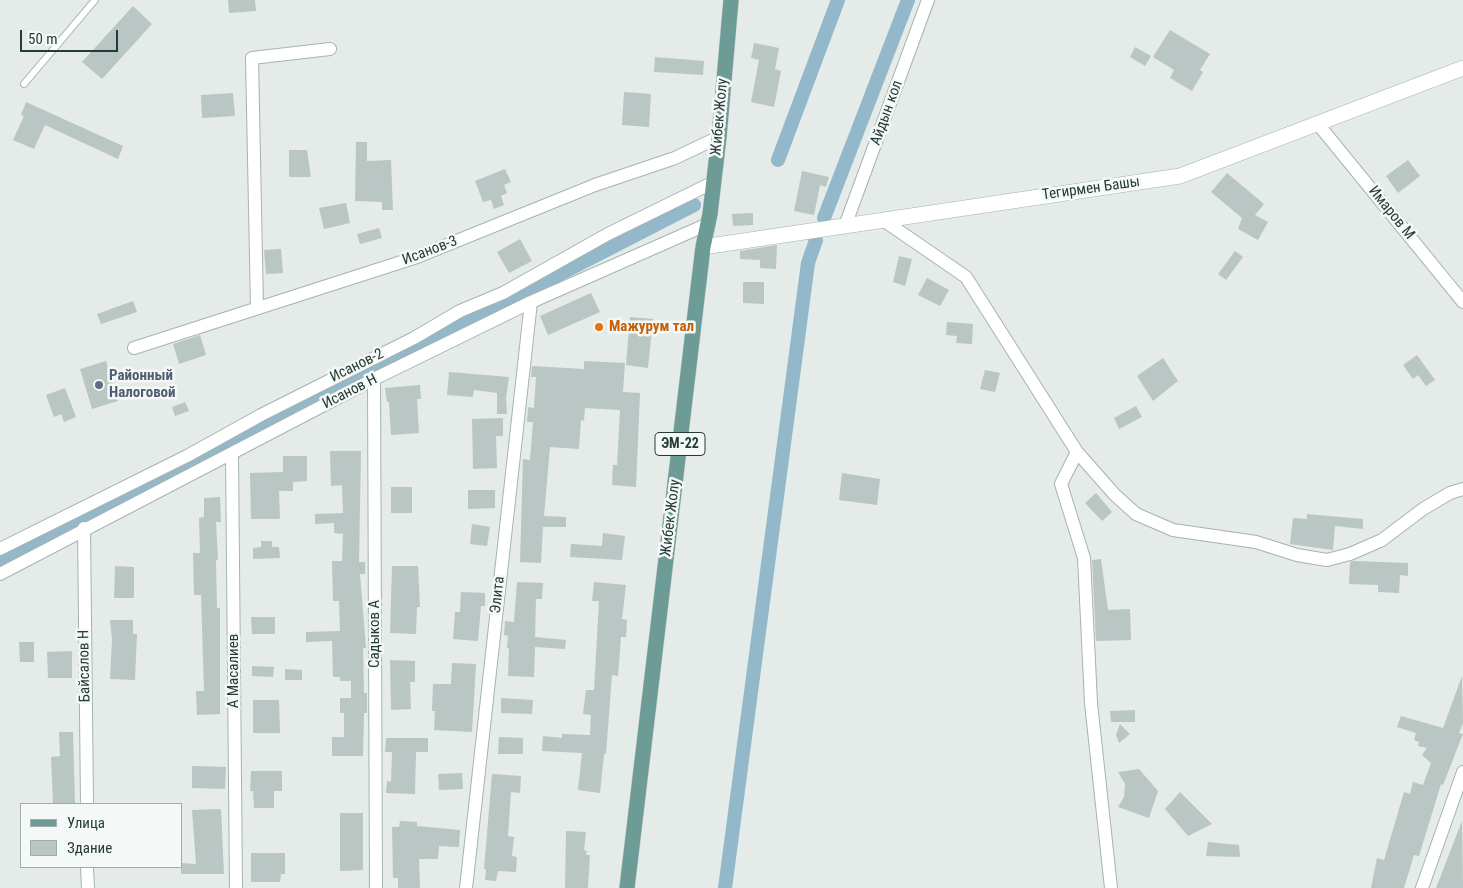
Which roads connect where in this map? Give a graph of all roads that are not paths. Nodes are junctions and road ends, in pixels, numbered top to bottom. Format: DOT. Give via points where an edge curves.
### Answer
graph roads {
  1 [pos="95,0"];
  2 [pos="731,0"];
  3 [pos="928,0"];
  4 [pos="330,49"];
  5 [pos="1463,68"];
  6 [pos="24,84"];
  7 [pos="1318,124"];
  8 [pos="719,137"];
  9 [pos="714,182"];
  10 [pos="883,220"];
  11 [pos="708,224"];
  12 [pos="845,226"];
  13 [pos="703,247"];
  14 [pos="531,302"];
  15 [pos="1463,302"];
  16 [pos="257,308"];
  17 [pos="134,348"];
  18 [pos="374,379"];
  19 [pos="1077,452"];
  20 [pos="232,453"];
  21 [pos="1463,489"];
  22 [pos="84,528"];
  23 [pos="0,549"];
  24 [pos="0,574"];
  25 [pos="1463,772"];
  26 [pos="87,803"];
  27 [pos="87,868"];
  28 [pos="88,888"];
  29 [pos="236,888"];
  30 [pos="376,888"];
  31 [pos="466,888"];
  32 [pos="627,888"];
  33 [pos="1112,888"];
  34 [pos="1422,888"];
  1 -- 6 [label="lane"];
  2 -- 8 [label="main road, Жибек Жолу / ЭМ-22"];
  3 -- 12 [label="street, Айдын кол"];
  4 -- 16 [label="street" via="252,58"];
  5 -- 7 [label="street, Тегирмен Башы"];
  7 -- 10 [label="street, Тегирмен Башы" via="1180,176"];
  7 -- 15 [label="street, Имаров М"];
  8 -- 9 [label="main road, Жибек Жолу / ЭМ-22"];
  8 -- 16 [label="street, Исанов-3" via="675,158 595,185 417,257"];
  9 -- 11 [label="main road, Жибек Жолу / ЭМ-22"];
  9 -- 23 [label="street, Исанов-2" via="615,231 503,293 460,310 414,338 187,456"];
  10 -- 12 [label="street, Тегирмен Башы"];
  10 -- 19 [label="street" via="966,277"];
  11 -- 13 [label="main road, Жибек Жолу / ЭМ-22"];
  11 -- 14 [label="street, Исанов Н"];
  12 -- 13 [label="street, Тегирмен Башы"];
  13 -- 32 [label="main road, Жибек Жолу / ЭМ-22"];
  14 -- 18 [label="street, Исанов Н"];
  14 -- 31 [label="street, Элита"];
  16 -- 17 [label="street, Исанов-3"];
  18 -- 20 [label="street, Исанов Н"];
  18 -- 30 [label="street, Садыков А"];
  19 -- 21 [label="street" via="1115,496 1136,514 1173,530 1256,542 1296,555 1327,560 1382,540 1423,509"];
  19 -- 33 [label="street" via="1060,484 1084,558 1091,703"];
  20 -- 22 [label="street, Исанов Н"];
  20 -- 29 [label="street, А Масалиев"];
  22 -- 24 [label="street, Исанов Н"];
  22 -- 26 [label="street, Байсалов Н"];
  25 -- 34 [label="street"];
  27 -- 28 [label="street"];
}
